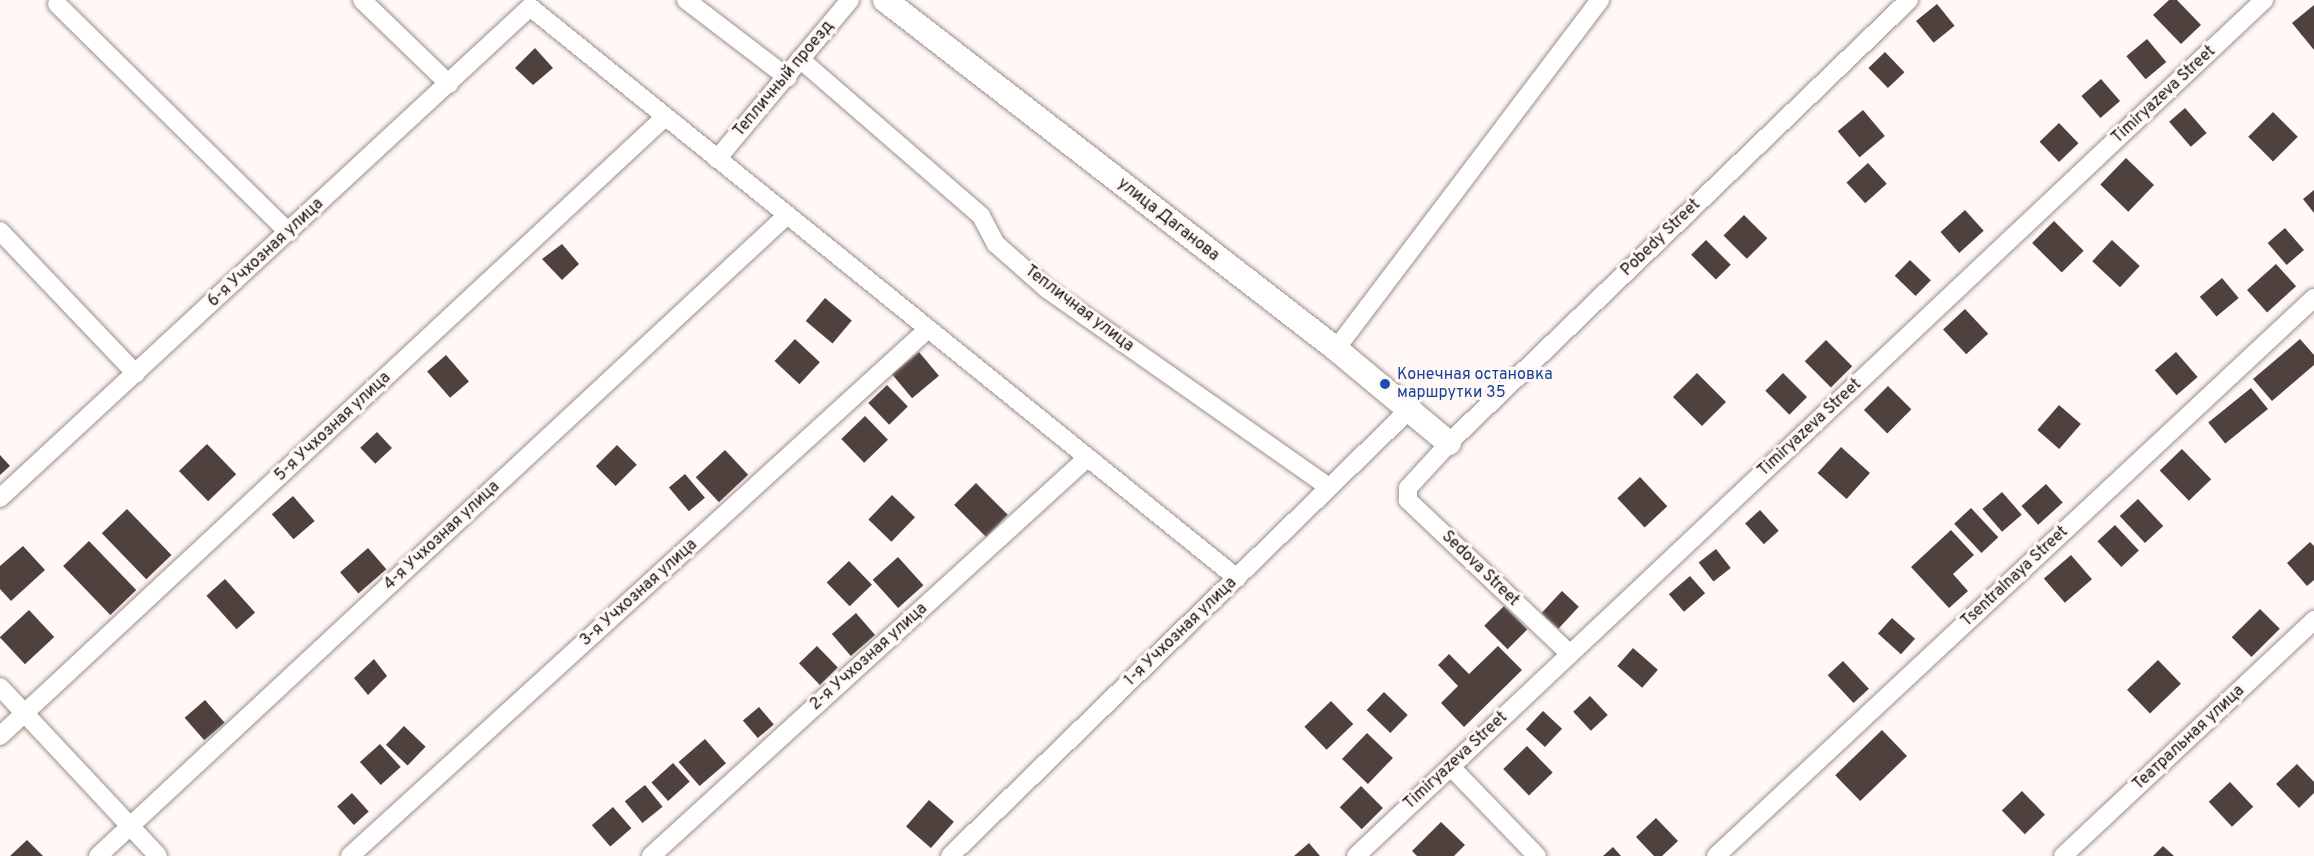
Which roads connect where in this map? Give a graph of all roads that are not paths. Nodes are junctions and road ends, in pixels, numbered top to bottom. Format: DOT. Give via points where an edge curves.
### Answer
graph roads {
  1 [pos="362,0"];
  2 [pos="686,0"];
  3 [pos="850,0"];
  4 [pos="885,0"];
  5 [pos="892,0"];
  6 [pos="1600,0"];
  7 [pos="1909,0"];
  8 [pos="2264,0"];
  9 [pos="57,4"];
  10 [pos="800,59"];
  11 [pos="788,78"];
  12 [pos="449,84"];
  13 [pos="665,117"];
  14 [pos="717,159"];
  15 [pos="787,215"];
  16 [pos="0,231"];
  17 [pos="288,232"];
  18 [pos="2314,298"];
  19 [pos="928,329"];
  20 [pos="1337,348"];
  21 [pos="136,374"];
  22 [pos="1410,408"];
  23 [pos="1451,441"];
  24 [pos="1087,458"];
  25 [pos="1416,478"];
  26 [pos="1327,486"];
  27 [pos="0,498"];
  28 [pos="1237,578"];
  29 [pos="2314,620"];
  30 [pos="1570,654"];
  31 [pos="0,687"];
  32 [pos="24,715"];
  33 [pos="0,736"];
  34 [pos="1451,767"];
  35 [pos="130,826"];
  36 [pos="98,856"];
  37 [pos="158,856"];
  38 [pos="350,856"];
  39 [pos="651,856"];
  40 [pos="950,856"];
  41 [pos="1356,856"];
  42 [pos="1537,856"];
  43 [pos="1716,856"];
  44 [pos="2063,856"];
  1 -- 12 [label="street"];
  2 -- 11 [label="street"];
  3 -- 10 [label="street, Тепличный проезд"];
  4 -- 20 [label="main road, улица Даганова"];
  5 -- 20 [label="main road, улица Даганова"];
  6 -- 20 [label="street"];
  7 -- 23 [label="street, Pobedy Street"];
  8 -- 30 [label="street, Timiryazeva Street"];
  9 -- 17 [label="street"];
  10 -- 11 [label="street, Тепличный проезд"];
  10 -- 26 [label="street, Тепличная улица" via="981,216 996,244 1047,289"];
  11 -- 14 [label="street, Тепличный проезд"];
  12 -- 13 [label="street, 6-я Учхозная улица" via="530,8"];
  12 -- 17 [label="street, 6-я Учхозная улица"];
  13 -- 14 [label="street"];
  13 -- 32 [label="street, 5-я Учхозная улица"];
  14 -- 15 [label="street"];
  15 -- 19 [label="street"];
  15 -- 35 [label="street, 4-я Учхозная улица"];
  16 -- 21 [label="street"];
  17 -- 21 [label="street, 6-я Учхозная улица"];
  18 -- 43 [label="street, Tsentralnaya Street"];
  19 -- 24 [label="street"];
  19 -- 38 [label="street, 3-я Учхозная улица"];
  20 -- 22 [label="main road, улица Даганова"];
  21 -- 27 [label="street, 6-я Учхозная улица"];
  22 -- 23 [label="main road, улица Даганова"];
  22 -- 26 [label="street, 1-я Учхозная улица"];
  23 -- 25 [label="street, Pobedy Street"];
  24 -- 28 [label="street"];
  24 -- 39 [label="street, 2-я Учхозная улица"];
  25 -- 30 [label="street, Sedova Street" via="1408,488 1408,500"];
  26 -- 28 [label="street, 1-я Учхозная улица"];
  28 -- 40 [label="street, 1-я Учхозная улица"];
  29 -- 44 [label="street, Театральная улица"];
  30 -- 34 [label="street, Timiryazeva Street"];
  31 -- 32 [label="street"];
  32 -- 33 [label="street, 5-я Учхозная улица"];
  32 -- 35 [label="street"];
  34 -- 41 [label="street, Timiryazeva Street"];
  34 -- 42 [label="street"];
  35 -- 36 [label="street, 4-я Учхозная улица"];
  35 -- 37 [label="street"];
}
